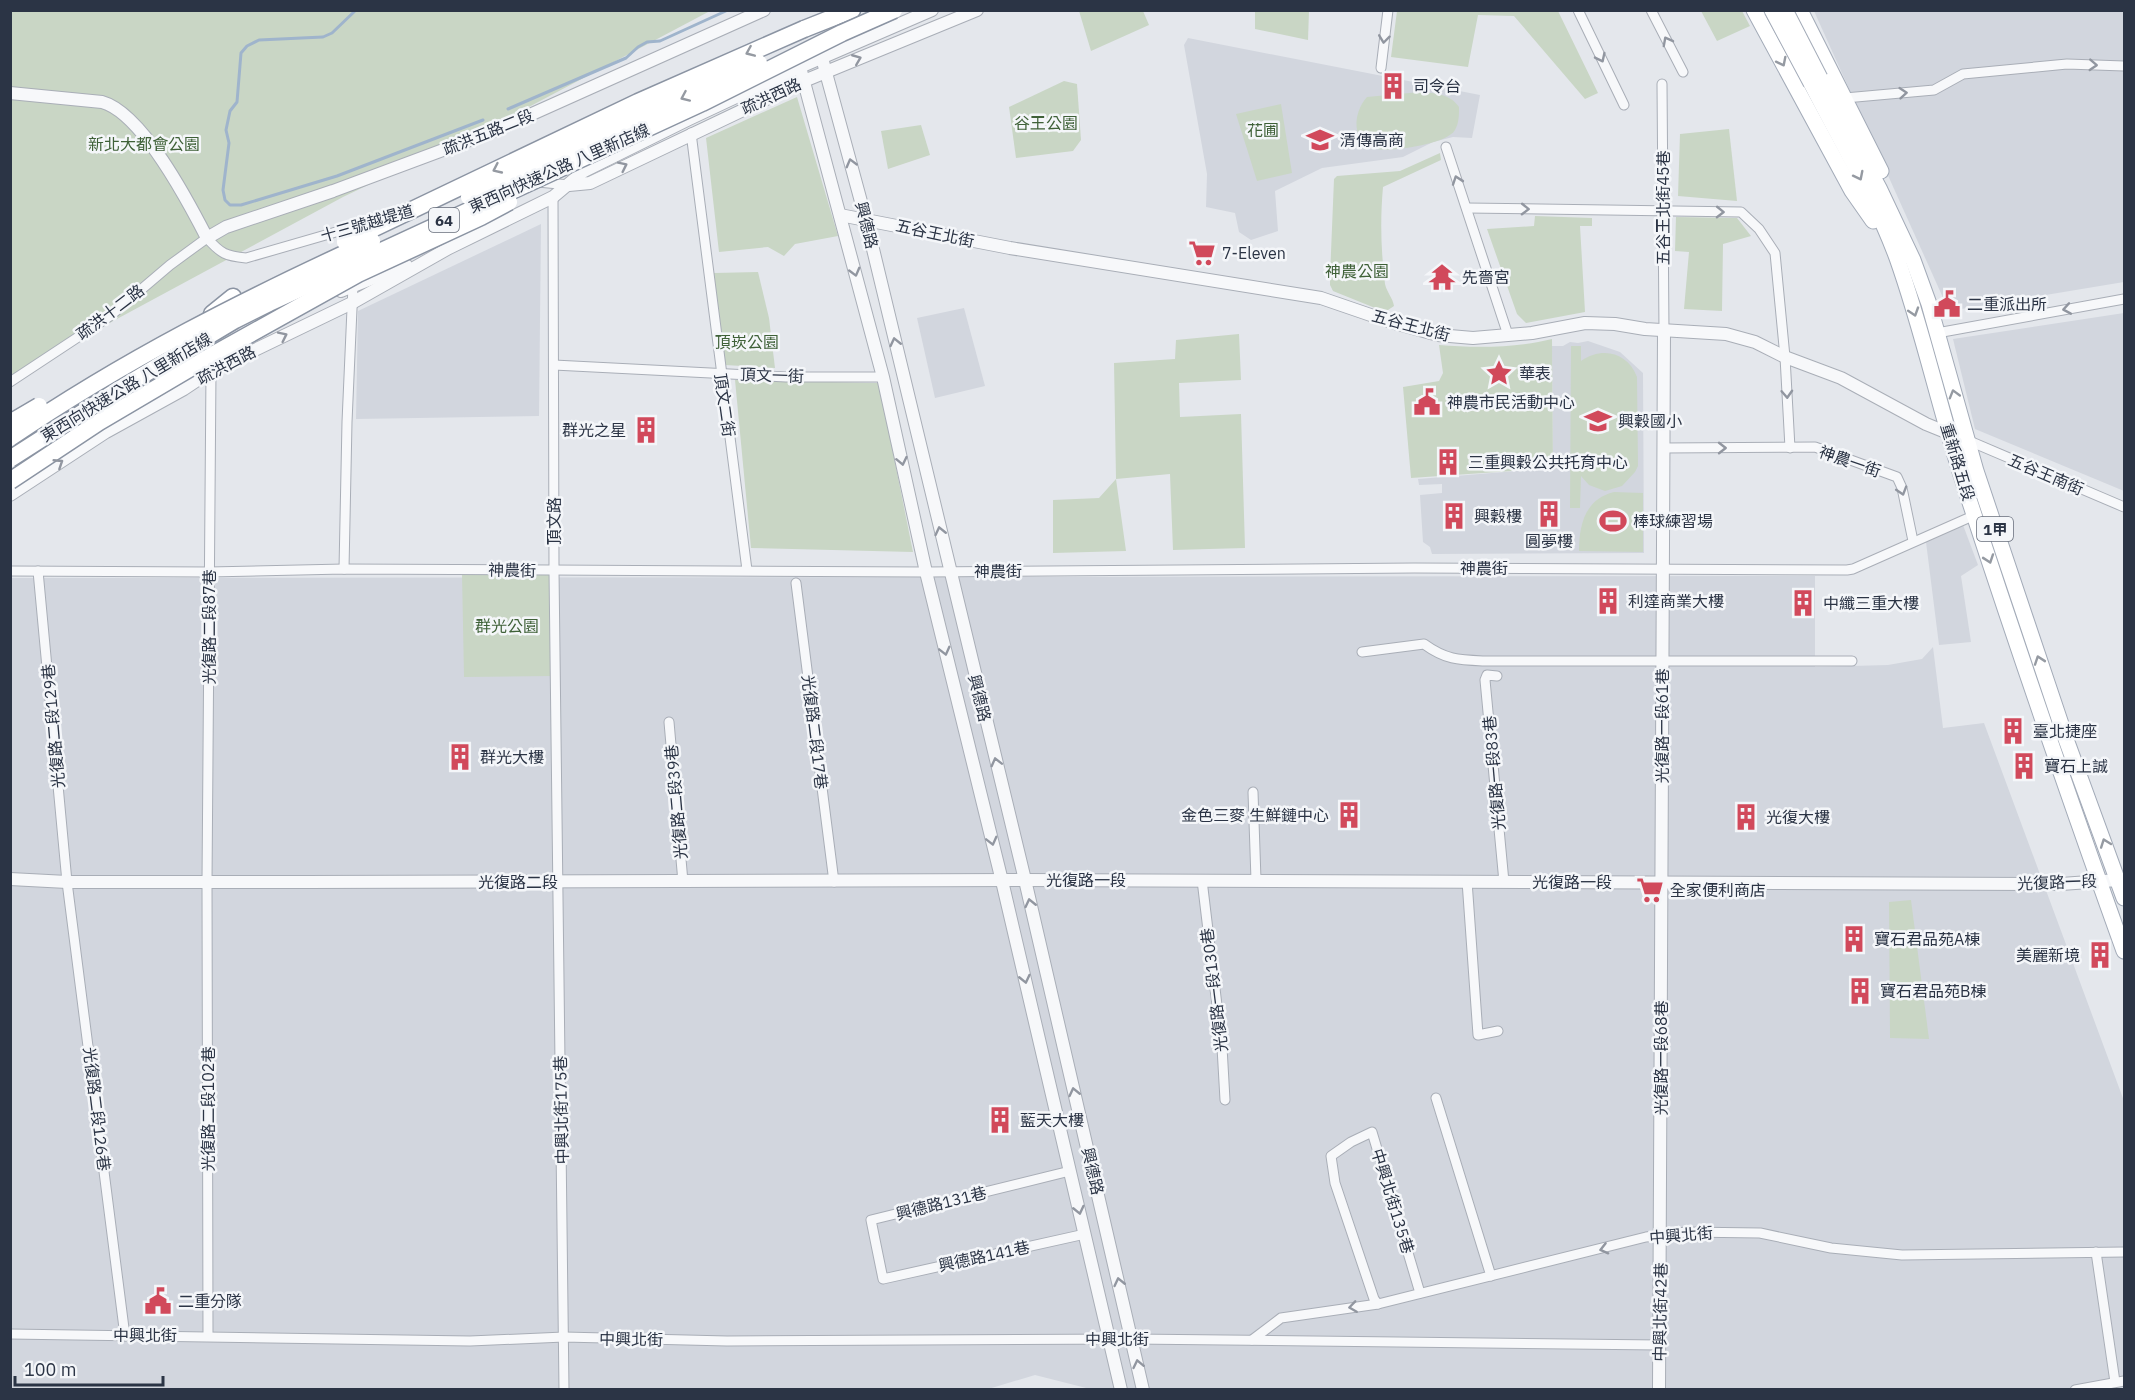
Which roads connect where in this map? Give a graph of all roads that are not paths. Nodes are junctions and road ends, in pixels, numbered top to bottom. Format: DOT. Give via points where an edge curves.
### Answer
graph roads {
  1 [pos="764,10"];
  2 [pos="852,10"];
  3 [pos="872,10"];
  4 [pos="894,10"];
  5 [pos="932,10"];
  6 [pos="977,10"];
  7 [pos="1388,10"];
  8 [pos="1578,10"];
  9 [pos="1651,10"];
  10 [pos="1754,10"];
  11 [pos="1772,10"];
  12 [pos="1785,10"];
  13 [pos="1800,10"];
  14 [pos="822,58"];
  15 [pos="2124,66"];
  16 [pos="800,67"];
  17 [pos="1381,68"];
  18 [pos="826,72"];
  19 [pos="1683,72"];
  20 [pos="1815,80"];
  21 [pos="804,81"];
  22 [pos="1662,84"];
  23 [pos="10,93"];
  24 [pos="1845,98"];
  25 [pos="1624,105"];
  26 [pos="691,133"];
  27 [pos="621,140"];
  28 [pos="1446,147"];
  29 [pos="568,185"];
  30 [pos="553,197"];
  31 [pos="1467,208"];
  32 [pos="1663,211"];
  33 [pos="840,215"];
  34 [pos="867,220"];
  35 [pos="1901,234"];
  36 [pos="207,238"];
  37 [pos="449,248"];
  38 [pos="1896,256"];
  39 [pos="353,286"];
  40 [pos="232,297"];
  41 [pos="2124,299"];
  42 [pos="352,303"];
  43 [pos="1664,331"];
  44 [pos="1937,333"];
  45 [pos="1509,335"];
  46 [pos="1785,357"];
  47 [pos="554,365"];
  48 [pos="211,371"];
  49 [pos="720,372"];
  50 [pos="883,377"];
  51 [pos="10,382"];
  52 [pos="10,423"];
  53 [pos="1949,434"];
  54 [pos="10,438"];
  55 [pos="1967,440"];
  56 [pos="10,446"];
  57 [pos="1664,448"];
  58 [pos="1790,448"];
  59 [pos="10,459"];
  60 [pos="10,471"];
  61 [pos="10,481"];
  62 [pos="10,495"];
  63 [pos="2124,507"];
  64 [pos="1975,515"];
  65 [pos="1913,541"];
  66 [pos="344,569"];
  67 [pos="747,570"];
  68 [pos="1664,570"];
  69 [pos="10,571"];
  70 [pos="38,571"];
  71 [pos="554,571"];
  72 [pos="209,572"];
  73 [pos="926,572"];
  74 [pos="950,572"];
  75 [pos="796,583"];
  76 [pos="1362,652"];
  77 [pos="1663,661"];
  78 [pos="1852,661"];
  79 [pos="1497,676"];
  80 [pos="669,722"];
  81 [pos="1253,792"];
  82 [pos="10,879"];
  83 [pos="1024,880"];
  84 [pos="1202,880"];
  85 [pos="1256,880"];
  86 [pos="2118,880"];
  87 [pos="1002,881"];
  88 [pos="1467,881"];
  89 [pos="2099,881"];
  90 [pos="67,882"];
  91 [pos="207,882"];
  92 [pos="558,882"];
  93 [pos="683,882"];
  94 [pos="834,882"];
  95 [pos="1504,882"];
  96 [pos="1661,882"];
  97 [pos="2124,898"];
  98 [pos="2124,951"];
  99 [pos="1498,1031"];
  100 [pos="1436,1098"];
  101 [pos="1225,1100"];
  102 [pos="1070,1171"];
  103 [pos="1085,1234"];
  104 [pos="1661,1235"];
  105 [pos="2097,1252"];
  106 [pos="2124,1252"];
  107 [pos="1491,1276"];
  108 [pos="883,1278"];
  109 [pos="1420,1293"];
  110 [pos="1378,1304"];
  111 [pos="10,1334"];
  112 [pos="125,1336"];
  113 [pos="208,1336"];
  114 [pos="564,1337"];
  115 [pos="1110,1339"];
  116 [pos="1132,1339"];
  117 [pos="1252,1340"];
  118 [pos="1660,1345"];
  119 [pos="2120,1382"];
  120 [pos="564,1389"];
  121 [pos="1121,1389"];
  122 [pos="1143,1389"];
  123 [pos="1659,1389"];
  124 [pos="2075,1389"];
  1 -- 36 [label="street, 疏洪五路二段" via="494,131 226,227"];
  2 -- 40 [label="highway, one-way, bridge" via="648,98"];
  3 -- 54 [label="highway, 東西向快速公路 八里新店線 / 64, one-way, bridge" via="294,277 177,336"];
  4 -- 27 [label="highway, 東西向快速公路 八里新店線 / 64, bridge"];
  5 -- 14 [label="street, 疏洪西路"];
  18 -- 6 [label="street, 疏洪西路, one-way"];
  7 -- 17 [label="street, one-way"];
  8 -- 25 [label="street, one-way"];
  19 -- 9 [label="street, one-way"];
  10 -- 38 [label="main road, one-way" via="1852,191"];
  11 -- 20 [label="main road, 1甲, bridge"];
  12 -- 20 [label="main road, 1甲, bridge"];
  13 -- 24 [label="main road"];
  14 -- 16 [label="street, 疏洪西路"];
  14 -- 18 [label="street, 興德路"];
  24 -- 15 [label="street, one-way" via="1934,90 1963,74 2067,64"];
  16 -- 21 [label="street, 興德路"];
  16 -- 29 [label="street, 疏洪西路" via="584,171"];
  18 -- 21 [label="street, 疏洪西路"];
  34 -- 18 [label="street, 興德路, one-way"];
  20 -- 35 [label="main road, 重新路五段 / 1甲"];
  20 -- 38 [label="main road, 重新路五段 / 1甲, one-way"];
  21 -- 26 [label="street, 疏洪西路"];
  21 -- 33 [label="street, 興德路"];
  22 -- 32 [label="street, 五谷王北街45巷"];
  23 -- 36 [label="street" via="112,105 151,144"];
  24 -- 35 [label="main road" via="1881,170"];
  29 -- 26 [label="street, 疏洪西路, one-way" via="590,183"];
  26 -- 49 [label="street, 頂文二街"];
  27 -- 59 [label="highway, 東西向快速公路 八里新店線 / 64, bridge" via="236,320"];
  27 -- 61 [label="highway, bridge" via="481,217 358,274 216,353 99,422"];
  31 -- 28 [label="street, one-way"];
  29 -- 30 [label="street, 疏洪西路"];
  29 -- 36 [label="street, 十三號越堤道" via="517,179 246,258 219,252"];
  30 -- 37 [label="street, 疏洪西路"];
  30 -- 47 [label="street, 頂文路"];
  31 -- 32 [label="street, one-way"];
  31 -- 45 [label="street"];
  32 -- 43 [label="street, 五谷王北街45巷"];
  32 -- 46 [label="street, one-way" via="1741,212 1759,229 1775,253"];
  33 -- 34 [label="street, 五谷王北街"];
  33 -- 50 [label="street, 興德路, one-way"];
  34 -- 45 [label="street, 五谷王北街" via="1010,248 1321,298 1438,335"];
  74 -- 34 [label="street, 興德路, one-way"];
  35 -- 44 [label="main road, 重新路五段 / 1甲"];
  36 -- 51 [label="street, 疏洪十二路" via="110,316"];
  37 -- 39 [label="street, 疏洪西路"];
  37 -- 42 [label="street, 疏洪西路"];
  38 -- 53 [label="main road, 重新路五段 / 1甲, one-way"];
  39 -- 42 [label="street"];
  39 -- 60 [label="street, 疏洪西路" via="265,321 182,366"];
  40 -- 52 [label="highway, bridge"];
  40 -- 56 [label="highway, bridge" via="166,346"];
  41 -- 44 [label="street, one-way"];
  48 -- 42 [label="street, 疏洪西路, one-way"];
  42 -- 66 [label="street"];
  43 -- 45 [label="street, 五谷王北街" via="1585,322"];
  43 -- 46 [label="street, 五谷王北街" via="1726,334 1755,342"];
  43 -- 57 [label="street, 光復路一段61巷"];
  55 -- 44 [label="main road, 重新路五段 / 1甲, one-way"];
  46 -- 53 [label="street, 五谷王北街" via="1841,378"];
  46 -- 58 [label="street, one-way"];
  47 -- 49 [label="street, 頂文一街"];
  47 -- 71 [label="street, 頂文路"];
  62 -- 48 [label="street, 疏洪西路, one-way" via="106,432"];
  48 -- 72 [label="street, 光復路二段87巷"];
  49 -- 50 [label="street, 頂文一街"];
  49 -- 67 [label="street, 頂文二街"];
  50 -- 73 [label="street, 興德路, one-way"];
  53 -- 55 [label="street, 五谷王北街"];
  53 -- 64 [label="main road, 重新路五段 / 1甲"];
  55 -- 63 [label="street, 五谷王南街"];
  86 -- 55 [label="main road, 重新路五段 / 1甲, one-way" via="2067,742"];
  57 -- 58 [label="street, 神農一街, one-way"];
  57 -- 68 [label="street, 光復路一段61巷"];
  58 -- 65 [label="street, 神農一街, one-way" via="1815,447 1897,477"];
  64 -- 65 [label="street, 神農街"];
  64 -- 89 [label="main road, 重新路五段 / 1甲, one-way"];
  65 -- 68 [label="street, 神農街" via="1853,569"];
  66 -- 71 [label="street, 神農街"];
  66 -- 72 [label="street, 神農街"];
  67 -- 71 [label="street, 神農街"];
  67 -- 73 [label="street, 神農街"];
  68 -- 74 [label="street, 神農街"];
  68 -- 77 [label="street, 光復路一段61巷"];
  69 -- 70 [label="street, 神農街"];
  70 -- 72 [label="street, 神農街"];
  70 -- 90 [label="street, 光復路二段129巷"];
  71 -- 92 [label="street, 頂文路"];
  72 -- 91 [label="street, 光復路二段87巷"];
  73 -- 74 [label="street, 神農街"];
  73 -- 87 [label="street, 興德路, one-way"];
  83 -- 74 [label="street, 興德路, one-way"];
  75 -- 94 [label="street, 光復路二段17巷"];
  76 -- 77 [label="street" via="1424,644 1454,660"];
  77 -- 78 [label="street"];
  77 -- 96 [label="street, 光復路一段61巷"];
  79 -- 95 [label="street, 光復路一段83巷" via="1488,675 1485,680"];
  80 -- 93 [label="street, 光復路二段39巷"];
  81 -- 85 [label="street"];
  82 -- 90 [label="street, 光復路二段"];
  83 -- 84 [label="street, 光復路一段"];
  83 -- 87 [label="street, 光復路二段"];
  116 -- 83 [label="street, 興德路, one-way"];
  84 -- 85 [label="street, 光復路一段"];
  84 -- 101 [label="street, 光復路一段130巷"];
  85 -- 88 [label="street, 光復路一段"];
  86 -- 89 [label="street, 光復路一段"];
  86 -- 97 [label="main road, 重新路五段 / 1甲"];
  87 -- 94 [label="street, 光復路二段"];
  87 -- 102 [label="street, 興德路, one-way"];
  88 -- 95 [label="street, 光復路一段"];
  88 -- 99 [label="street" via="1478,1035"];
  89 -- 96 [label="street, 光復路一段"];
  89 -- 98 [label="main road, 重新路五段 / 1甲"];
  90 -- 91 [label="street, 光復路二段"];
  90 -- 112 [label="street, 光復路二段126巷"];
  91 -- 92 [label="street, 光復路二段"];
  91 -- 113 [label="street, 光復路二段102巷"];
  92 -- 93 [label="street, 光復路二段"];
  92 -- 114 [label="street, 中興北街175巷"];
  93 -- 94 [label="street, 光復路二段"];
  95 -- 96 [label="street, 光復路一段"];
  96 -- 104 [label="street, 光復路一段68巷"];
  100 -- 107 [label="street"];
  102 -- 103 [label="street, 興德路, one-way"];
  102 -- 108 [label="street, 興德路131巷" via="871,1220"];
  103 -- 108 [label="street, 興德路141巷"];
  103 -- 115 [label="street, 興德路"];
  104 -- 105 [label="street, 中興北街" via="1760,1233 1831,1248 1902,1255"];
  104 -- 107 [label="street, 中興北街, one-way"];
  104 -- 118 [label="street, 中興北街42巷"];
  105 -- 106 [label="street, 中興北街"];
  105 -- 119 [label="street"];
  107 -- 109 [label="street, 中興北街"];
  109 -- 110 [label="street, 中興北街"];
  109 -- 110 [label="street, 中興北街135巷" via="1372,1132 1337,1151 1330,1160"];
  110 -- 117 [label="street, 中興北街, one-way" via="1281,1318"];
  111 -- 112 [label="street, 中興北街"];
  112 -- 113 [label="street, 中興北街"];
  113 -- 114 [label="street, 中興北街" via="470,1341"];
  114 -- 115 [label="street, 中興北街" via="727,1341"];
  114 -- 120 [label="street, 中興北街175巷"];
  115 -- 116 [label="street, 中興北街"];
  115 -- 121 [label="street, 興德路"];
  116 -- 117 [label="street, 中興北街"];
  122 -- 116 [label="street, 興德路, one-way"];
  117 -- 118 [label="street, 中興北街"];
  118 -- 123 [label="street, 中興北街42巷"];
  119 -- 124 [label="street"];
}
